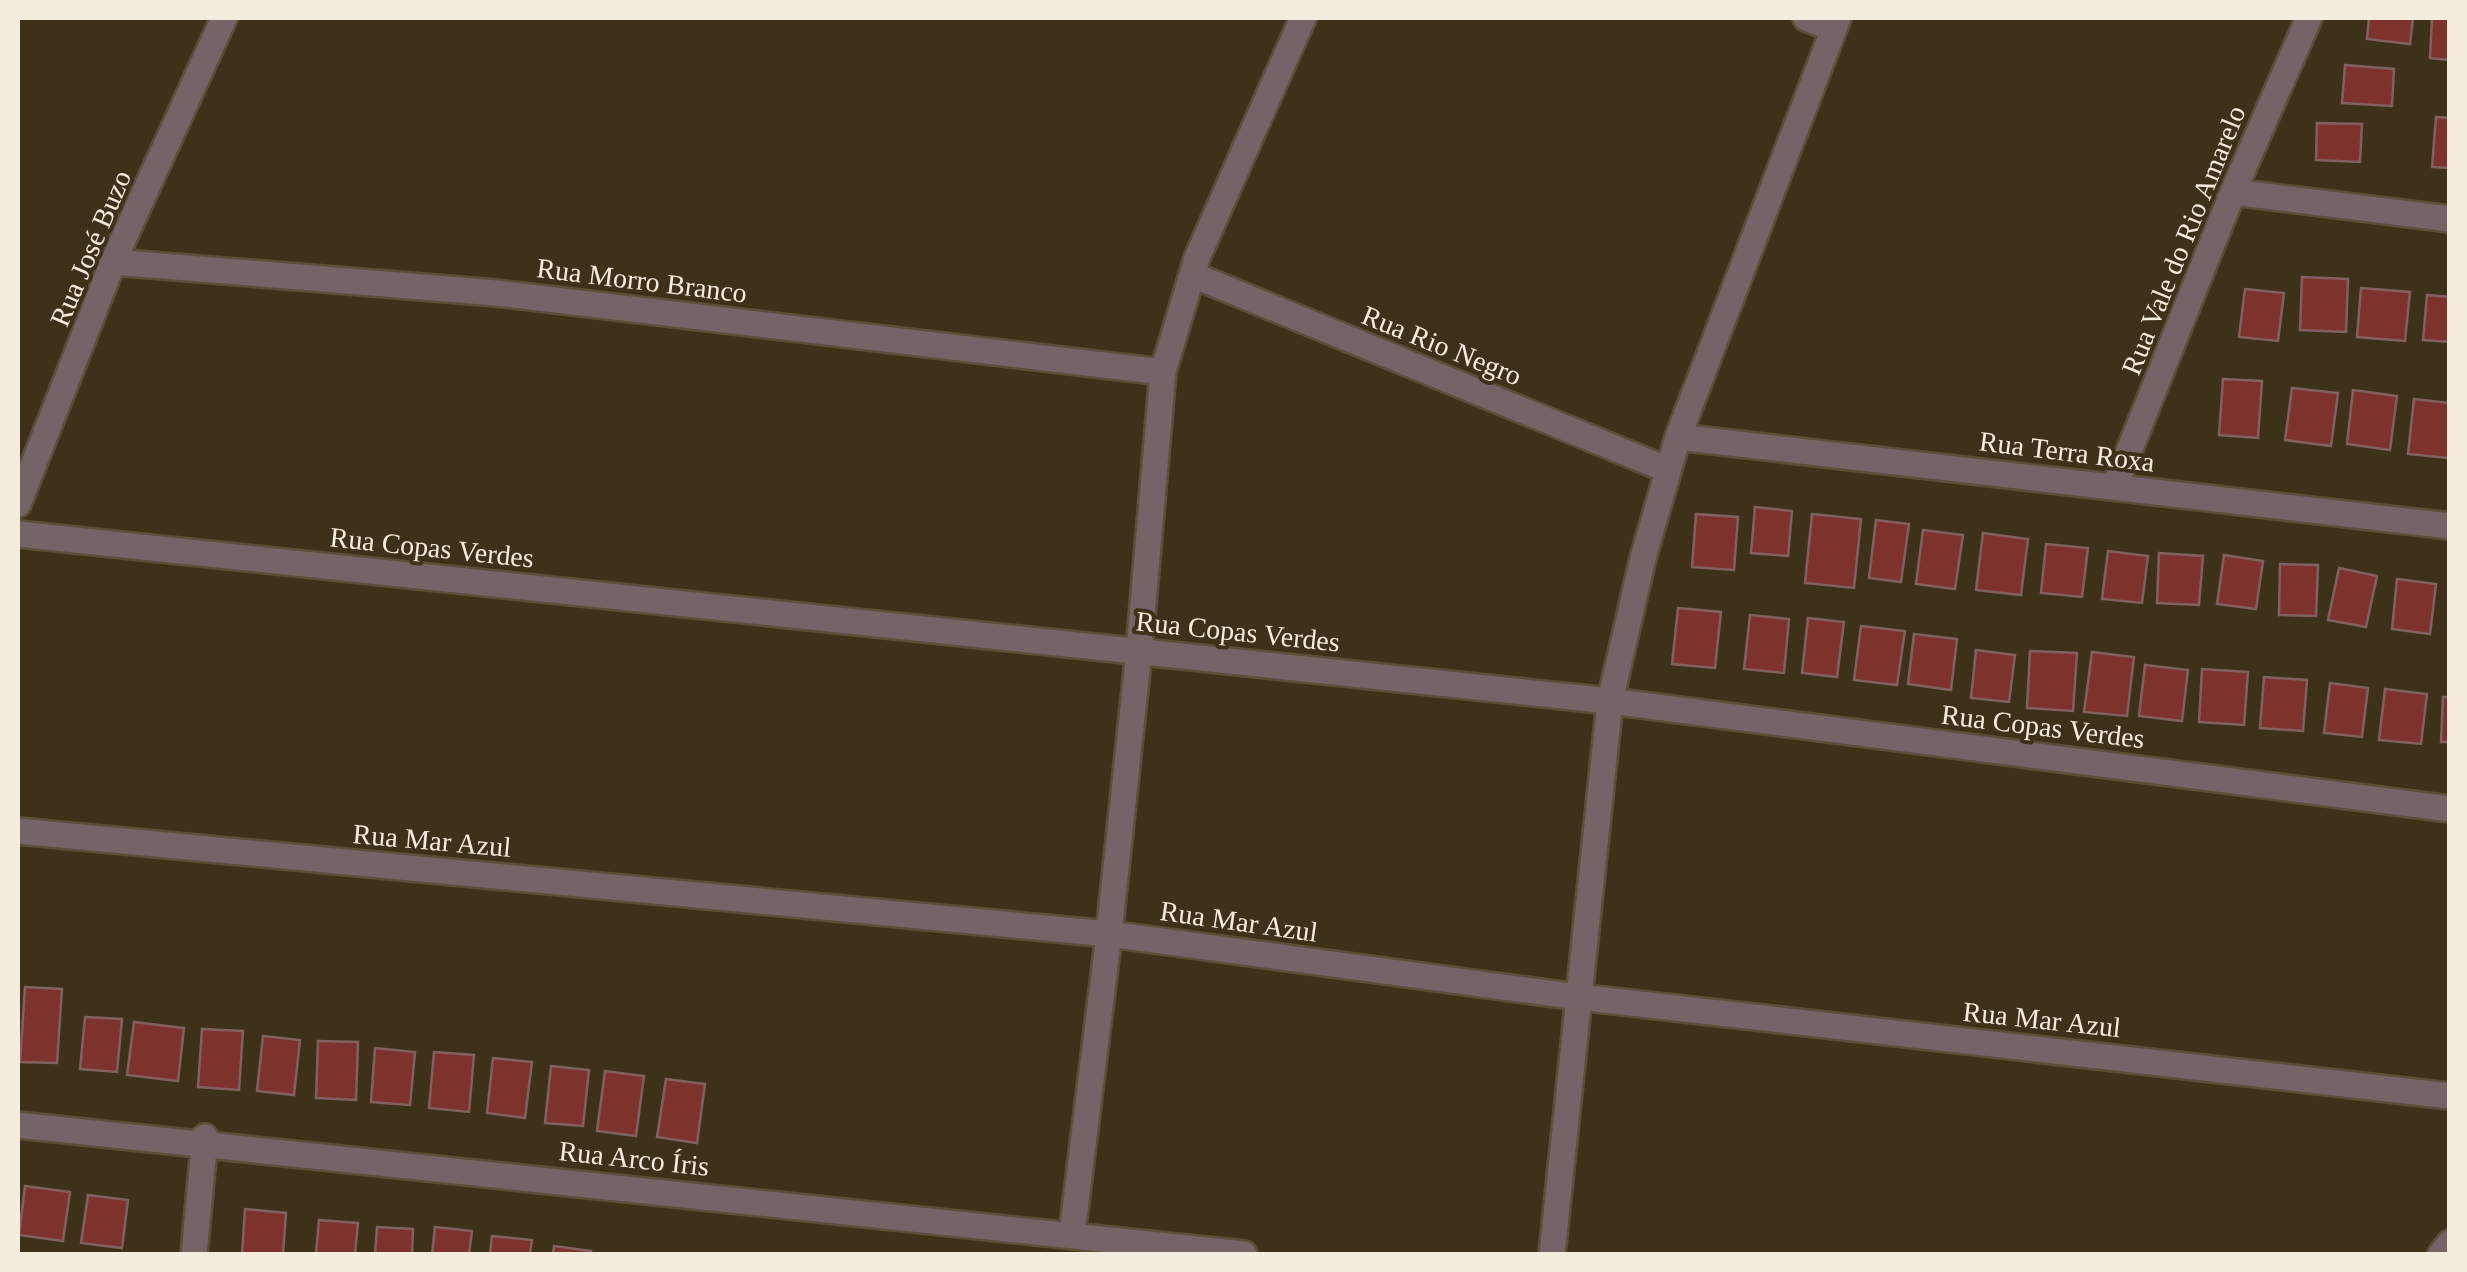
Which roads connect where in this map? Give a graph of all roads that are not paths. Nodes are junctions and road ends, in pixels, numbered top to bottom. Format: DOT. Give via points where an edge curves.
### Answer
graph roads {
  1 [pos="224,18"];
  2 [pos="1302,18"];
  3 [pos="1806,18"];
  4 [pos="2308,18"];
  5 [pos="1835,23"];
  6 [pos="2233,192"];
  7 [pos="2450,218"];
  8 [pos="113,262"];
  9 [pos="1193,276"];
  10 [pos="1163,372"];
  11 [pos="1678,437"];
  12 [pos="1668,470"];
  13 [pos="2115,486"];
  14 [pos="18,504"];
  15 [pos="2450,526"];
  16 [pos="18,534"];
  17 [pos="1139,651"];
  18 [pos="1610,700"];
  19 [pos="2450,809"];
  20 [pos="18,831"];
  21 [pos="1109,934"];
  22 [pos="1578,997"];
  23 [pos="2450,1096"];
  24 [pos="18,1125"];
  25 [pos="205,1140"];
  26 [pos="1072,1234"];
  27 [pos="2450,1242"];
  28 [pos="1136,1249"];
  29 [pos="194,1254"];
  30 [pos="1244,1254"];
  31 [pos="1552,1254"];
  32 [pos="2441,1254"];
  1 -- 8 [label="street, Rua José Buzo"];
  2 -- 9 [label="street"];
  3 -- 5 [label="street"];
  4 -- 6 [label="street, Rua Vale do Rio Amarelo"];
  5 -- 11 [label="street"];
  6 -- 7 [label="street"];
  6 -- 13 [label="street, Rua Vale do Rio Amarelo"];
  8 -- 10 [label="street, Rua Morro Branco" via="496,293"];
  8 -- 14 [label="street, Rua José Buzo"];
  9 -- 10 [label="street"];
  9 -- 12 [label="street, Rua Rio Negro"];
  10 -- 17 [label="street"];
  11 -- 12 [label="street"];
  11 -- 13 [label="street, Rua Terra Roxa"];
  12 -- 18 [label="street"];
  13 -- 15 [label="street, Rua Terra Roxa"];
  16 -- 17 [label="street, Rua Copas Verdes"];
  17 -- 18 [label="street, Rua Copas Verdes"];
  17 -- 21 [label="street"];
  18 -- 19 [label="street, Rua Copas Verdes"];
  18 -- 22 [label="street"];
  20 -- 21 [label="street, Rua Mar Azul"];
  21 -- 22 [label="street, Rua Mar Azul"];
  21 -- 26 [label="street"];
  22 -- 23 [label="street, Rua Mar Azul"];
  22 -- 31 [label="street"];
  24 -- 25 [label="street, Rua Arco Íris"];
  25 -- 26 [label="street, Rua Arco Íris"];
  25 -- 29 [label="street"];
  26 -- 28 [label="street, Rua Arco Íris"];
  27 -- 32 [label="street"];
  28 -- 30 [label="street, Rua Arco Íris"];
}
